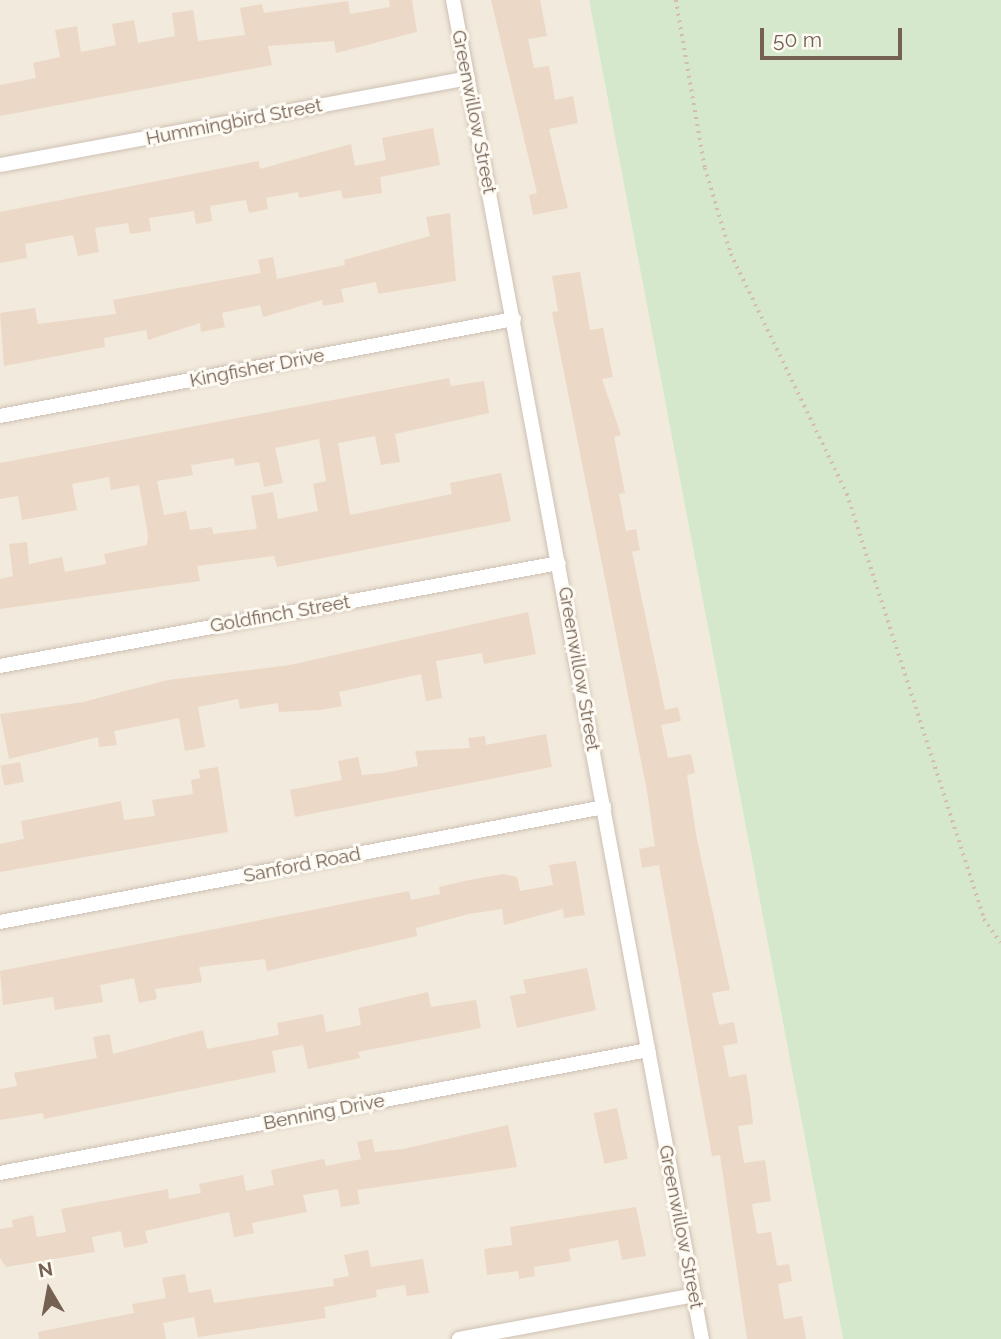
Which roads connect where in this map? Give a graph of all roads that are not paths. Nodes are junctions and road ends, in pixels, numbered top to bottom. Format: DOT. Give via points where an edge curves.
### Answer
graph roads {
  1 [pos="453,0"];
  2 [pos="468,78"];
  3 [pos="0,165"];
  4 [pos="514,319"];
  5 [pos="0,416"];
  6 [pos="559,563"];
  7 [pos="0,666"];
  8 [pos="604,807"];
  9 [pos="0,922"];
  10 [pos="648,1050"];
  11 [pos="0,1173"];
  12 [pos="694,1295"];
  13 [pos="459,1339"];
  14 [pos="702,1339"];
  1 -- 2 [label="street, Greenwillow Street"];
  2 -- 3 [label="street, Hummingbird Street"];
  2 -- 4 [label="street, Greenwillow Street"];
  4 -- 5 [label="street, Kingfisher Drive"];
  4 -- 6 [label="street, Greenwillow Street"];
  6 -- 7 [label="street, Goldfinch Street"];
  6 -- 8 [label="street, Greenwillow Street"];
  8 -- 9 [label="street, Sanford Road"];
  8 -- 10 [label="street, Greenwillow Street"];
  10 -- 11 [label="street, Benning Drive"];
  10 -- 12 [label="street, Greenwillow Street"];
  12 -- 13 [label="street"];
  12 -- 14 [label="street, Greenwillow Street"];
}
